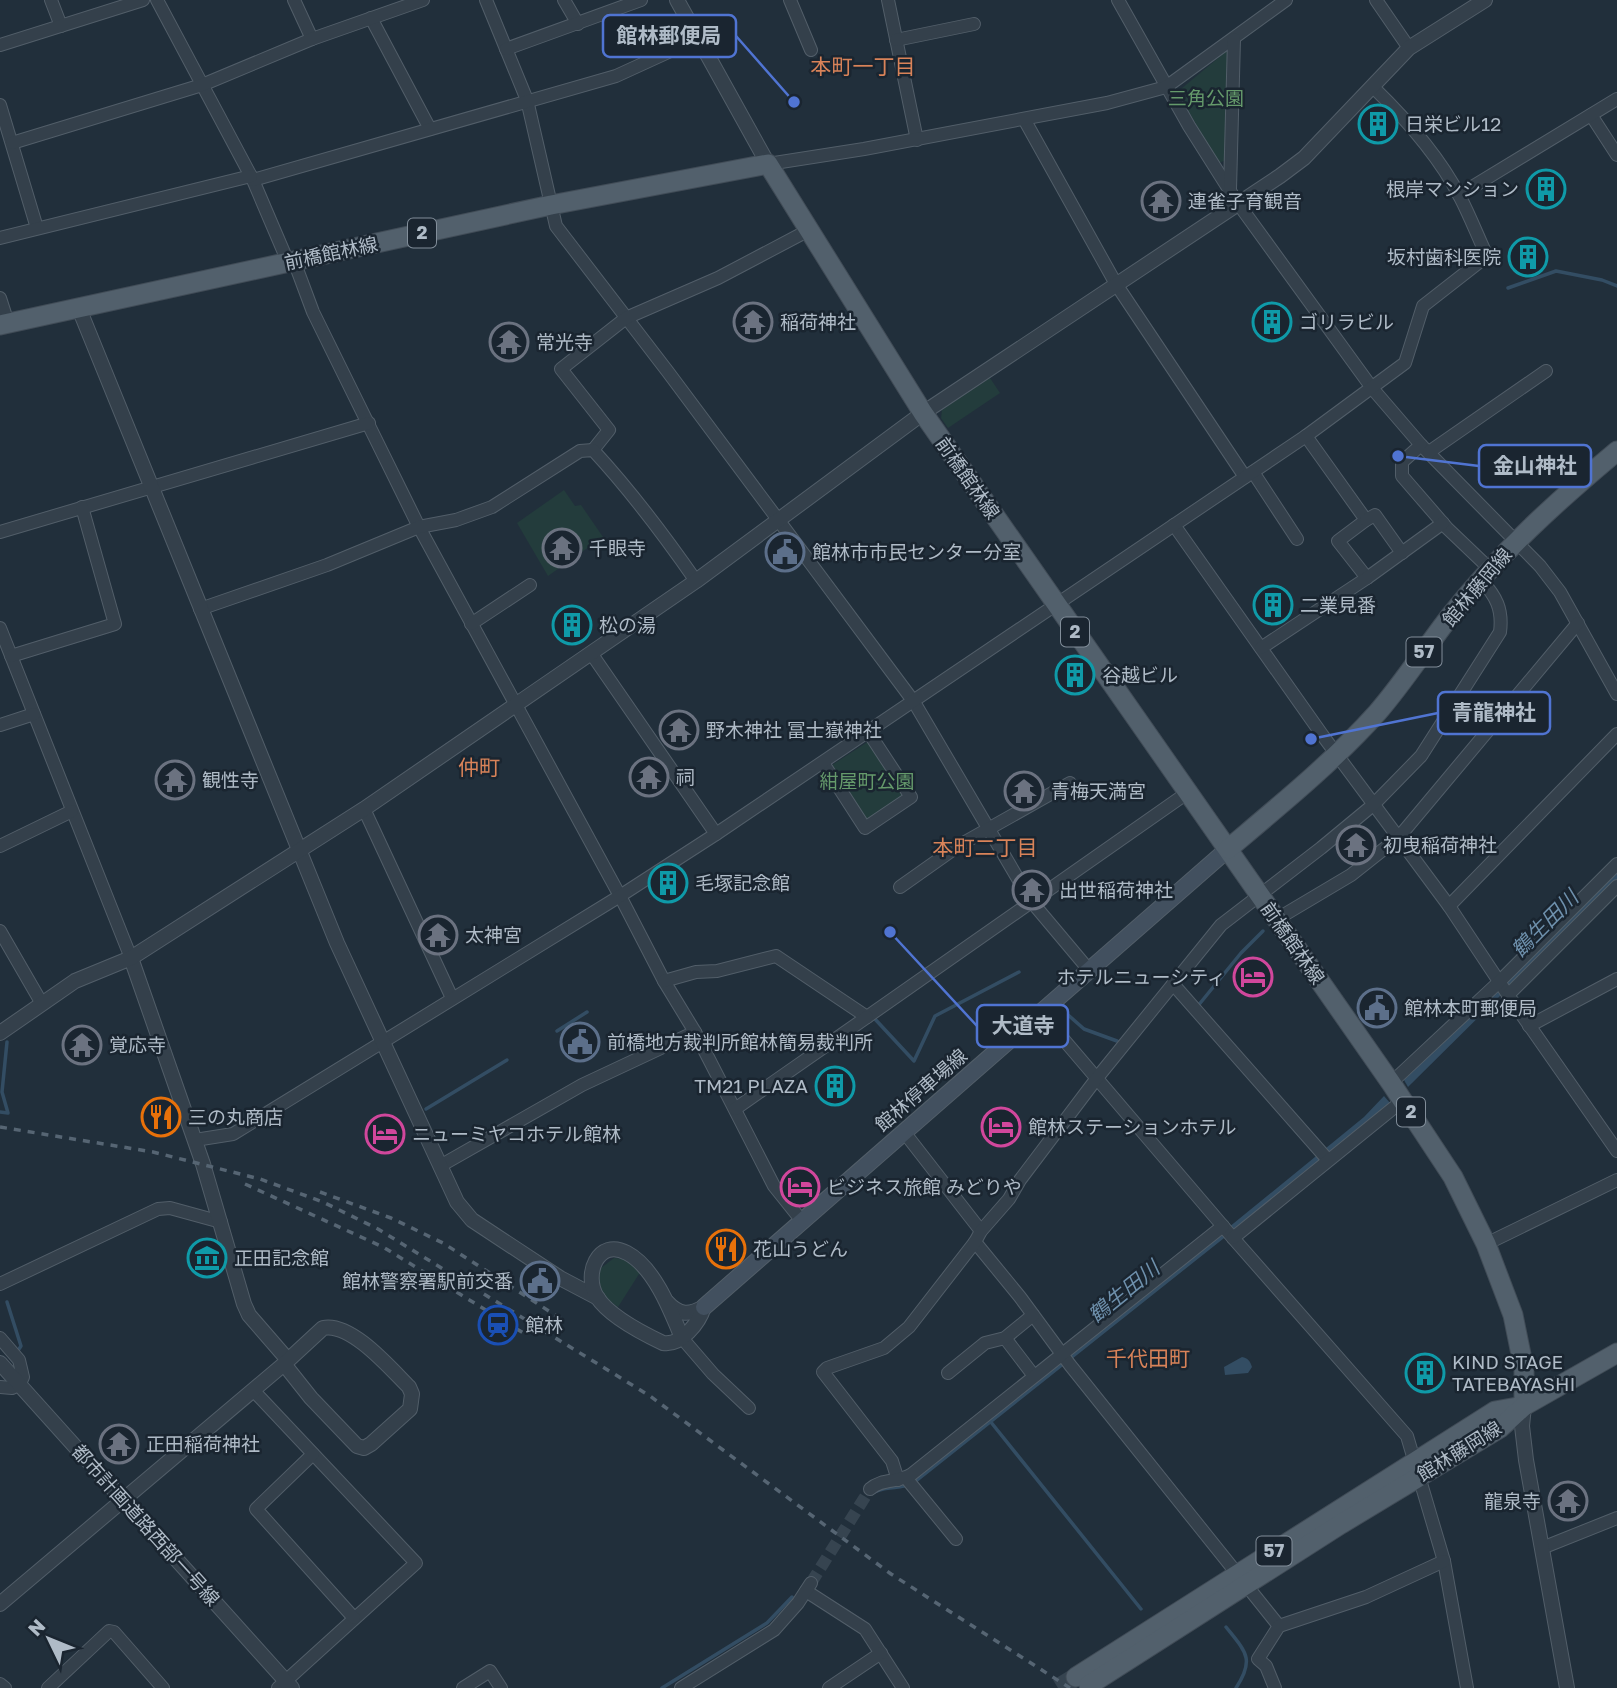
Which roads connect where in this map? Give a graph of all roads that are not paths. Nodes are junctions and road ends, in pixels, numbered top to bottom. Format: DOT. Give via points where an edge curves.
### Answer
graph roads {
  1 [pos="51,0"];
  2 [pos="143,0"];
  3 [pos="157,0"];
  4 [pos="294,0"];
  5 [pos="423,0"];
  6 [pos="485,0"];
  7 [pos="564,0"];
  8 [pos="641,0"];
  9 [pos="677,0"];
  10 [pos="790,0"];
  11 [pos="888,0"];
  12 [pos="1118,0"];
  13 [pos="1286,0"];
  14 [pos="1376,0"];
  15 [pos="1485,0"];
  16 [pos="371,18"];
  17 [pos="578,24"];
  18 [pos="974,24"];
  19 [pos="61,26"];
  20 [pos="699,38"];
  21 [pos="312,39"];
  22 [pos="1234,39"];
  23 [pos="896,40"];
  24 [pos="0,45"];
  25 [pos="1409,48"];
  26 [pos="506,49"];
  27 [pos="811,50"];
  28 [pos="202,85"];
  29 [pos="1166,87"];
  30 [pos="1374,87"];
  31 [pos="1617,99"];
  32 [pos="527,100"];
  33 [pos="0,105"];
  34 [pos="1591,115"];
  35 [pos="1024,119"];
  36 [pos="430,129"];
  37 [pos="917,140"];
  38 [pos="12,143"];
  39 [pos="1617,155"];
  40 [pos="768,164"];
  41 [pos="252,178"];
  42 [pos="1459,195"];
  43 [pos="1233,197"];
  44 [pos="551,205"];
  45 [pos="37,228"];
  46 [pos="809,230"];
  47 [pos="0,238"];
  48 [pos="291,262"];
  49 [pos="1116,284"];
  50 [pos="0,298"];
  51 [pos="78,306"];
  52 [pos="626,318"];
  53 [pos="4,324"];
  54 [pos="1546,371"];
  55 [pos="1372,388"];
  56 [pos="923,413"];
  57 [pos="369,423"];
  58 [pos="1306,436"];
  59 [pos="1425,449"];
  60 [pos="593,450"];
  61 [pos="1617,451"];
  62 [pos="1249,475"];
  63 [pos="151,486"];
  64 [pos="82,507"];
  65 [pos="779,520"];
  66 [pos="1366,520"];
  67 [pos="1443,523"];
  68 [pos="1174,525"];
  69 [pos="419,527"];
  70 [pos="0,532"];
  71 [pos="1297,539"];
  72 [pos="1515,541"];
  73 [pos="1402,552"];
  74 [pos="1485,574"];
  75 [pos="1367,578"];
  76 [pos="696,581"];
  77 [pos="530,585"];
  78 [pos="1056,605"];
  79 [pos="200,609"];
  80 [pos="1578,622"];
  81 [pos="471,624"];
  82 [pos="1,634"];
  83 [pos="1261,648"];
  84 [pos="591,653"];
  85 [pos="11,656"];
  86 [pos="1617,694"];
  87 [pos="914,702"];
  88 [pos="514,705"];
  89 [pos="34,714"];
  90 [pos="0,725"];
  91 [pos="869,733"];
  92 [pos="1617,734"];
  93 [pos="1336,755"];
  94 [pos="824,763"];
  95 [pos="1070,783"];
  96 [pos="1187,793"];
  97 [pos="1373,805"];
  98 [pos="364,809"];
  99 [pos="72,811"];
  100 [pos="988,828"];
  101 [pos="716,834"];
  102 [pos="1399,837"];
  103 [pos="0,846"];
  104 [pos="1228,849"];
  105 [pos="300,851"];
  106 [pos="1617,864"];
  107 [pos="900,887"];
  108 [pos="1617,887"];
  109 [pos="1259,894"];
  110 [pos="621,896"];
  111 [pos="1031,901"];
  112 [pos="1449,906"];
  113 [pos="1277,919"];
  114 [pos="0,932"];
  115 [pos="131,958"];
  116 [pos="1090,971"];
  117 [pos="1617,979"];
  118 [pos="664,981"];
  119 [pos="1173,984"];
  120 [pos="1503,988"];
  121 [pos="452,998"];
  122 [pos="41,1002"];
  123 [pos="1041,1013"];
  124 [pos="867,1017"];
  125 [pos="1530,1026"];
  126 [pos="695,1032"];
  127 [pos="0,1033"];
  128 [pos="382,1043"];
  129 [pos="1097,1078"];
  130 [pos="1391,1083"];
  131 [pos="1402,1101"];
  132 [pos="735,1109"];
  133 [pos="904,1132"];
  134 [pos="195,1140"];
  135 [pos="1617,1151"];
  136 [pos="1325,1156"];
  137 [pos="440,1166"];
  138 [pos="1617,1180"];
  139 [pos="802,1221"];
  140 [pos="221,1222"];
  141 [pos="1227,1232"];
  142 [pos="978,1237"];
  143 [pos="1486,1244"];
  144 [pos="551,1270"];
  145 [pos="591,1272"];
  146 [pos="0,1284"];
  147 [pos="597,1298"];
  148 [pos="666,1301"];
  149 [pos="704,1307"];
  150 [pos="1033,1315"];
  151 [pos="0,1338"];
  152 [pos="682,1338"];
  153 [pos="1005,1338"];
  154 [pos="1617,1353"];
  155 [pos="1064,1358"];
  156 [pos="286,1362"];
  157 [pos="0,1363"];
  158 [pos="948,1373"];
  159 [pos="1034,1376"];
  160 [pos="19,1385"];
  161 [pos="0,1387"];
  162 [pos="253,1390"];
  163 [pos="1524,1406"];
  164 [pos="748,1408"];
  165 [pos="313,1454"];
  166 [pos="1418,1468"];
  167 [pos="906,1482"];
  168 [pos="870,1489"];
  169 [pos="123,1499"];
  170 [pos="1617,1518"];
  171 [pos="956,1539"];
  172 [pos="1542,1548"];
  173 [pos="1444,1561"];
  174 [pos="1242,1579"];
  175 [pos="0,1604"];
  176 [pos="354,1618"];
  177 [pos="1279,1626"];
  178 [pos="881,1653"];
  179 [pos="1082,1681"];
  180 [pos="0,1684"];
  181 [pos="285,1686"];
  182 [pos="5,1688"];
  183 [pos="48,1688"];
  184 [pos="163,1688"];
  185 [pos="463,1688"];
  186 [pos="500,1688"];
  187 [pos="681,1688"];
  188 [pos="829,1688"];
  189 [pos="903,1688"];
  190 [pos="1275,1688"];
  191 [pos="1467,1688"];
  192 [pos="1567,1688"];
  1 -- 19 [label="street"];
  2 -- 19 [label="street"];
  3 -- 28 [label="street"];
  4 -- 21 [label="street"];
  5 -- 16 [label="street"];
  6 -- 26 [label="street"];
  7 -- 17 [label="street"];
  8 -- 17 [label="street"];
  9 -- 20 [label="street"];
  10 -- 27 [label="street"];
  11 -- 23 [label="street"];
  12 -- 29 [label="street"];
  13 -- 22 [label="street"];
  14 -- 25 [label="street"];
  15 -- 25 [label="street"];
  16 -- 21 [label="street"];
  16 -- 36 [label="street"];
  17 -- 26 [label="street"];
  18 -- 23 [label="street"];
  19 -- 24 [label="street"];
  20 -- 32 [label="street" via="616,76"];
  20 -- 40 [label="street"];
  21 -- 28 [label="street"];
  22 -- 29 [label="street"];
  22 -- 43 [label="street"];
  23 -- 37 [label="street"];
  25 -- 30 [label="street"];
  26 -- 32 [label="street"];
  28 -- 38 [label="street"];
  28 -- 41 [label="street"];
  29 -- 35 [label="street"];
  29 -- 43 [label="street"];
  30 -- 42 [label="street" via="1403,116"];
  30 -- 43 [label="street" via="1304,158"];
  31 -- 34 [label="street"];
  32 -- 36 [label="street"];
  32 -- 44 [label="street"];
  33 -- 38 [label="street"];
  34 -- 39 [label="street"];
  34 -- 42 [label="street"];
  35 -- 37 [label="street"];
  35 -- 49 [label="street"];
  36 -- 41 [label="street"];
  37 -- 40 [label="street"];
  38 -- 45 [label="street"];
  40 -- 44 [label="main road, 前橋館林線 / 2"];
  40 -- 46 [label="main road, 前橋館林線 / 2"];
  41 -- 45 [label="street"];
  41 -- 48 [label="street"];
  42 -- 55 [label="street" via="1487,256 1423,306 1405,363"];
  43 -- 49 [label="street"];
  43 -- 55 [label="street"];
  44 -- 48 [label="main road, 前橋館林線 / 2"];
  44 -- 52 [label="street" via="556,226"];
  45 -- 47 [label="street"];
  46 -- 52 [label="street" via="718,278"];
  46 -- 56 [label="main road, 前橋館林線 / 2"];
  48 -- 51 [label="main road, 前橋館林線 / 2"];
  48 -- 57 [label="street"];
  49 -- 56 [label="street"];
  49 -- 62 [label="street"];
  50 -- 53 [label="street"];
  51 -- 53 [label="main road, 前橋館林線 / 2"];
  51 -- 63 [label="street"];
  52 -- 60 [label="street" via="561,369 609,430"];
  52 -- 65 [label="street"];
  54 -- 59 [label="street"];
  55 -- 58 [label="street"];
  55 -- 59 [label="street"];
  56 -- 65 [label="street"];
  56 -- 78 [label="main road, 前橋館林線 / 2"];
  57 -- 63 [label="street"];
  57 -- 69 [label="street"];
  58 -- 62 [label="street"];
  58 -- 66 [label="street"];
  59 -- 67 [label="street" via="1402,462 1402,476"];
  59 -- 72 [label="street"];
  60 -- 69 [label="street" via="580,451 492,507"];
  60 -- 76 [label="street" via="658,527"];
  61 -- 72 [label="main road, 館林藤岡線 / 57"];
  62 -- 68 [label="street"];
  62 -- 71 [label="street"];
  63 -- 64 [label="street"];
  63 -- 79 [label="street"];
  64 -- 70 [label="street"];
  64 -- 85 [label="street" via="115,624"];
  65 -- 76 [label="street"];
  65 -- 87 [label="street"];
  66 -- 73 [label="street" via="1375,515"];
  66 -- 75 [label="street" via="1338,541"];
  67 -- 73 [label="street"];
  67 -- 74 [label="street"];
  68 -- 78 [label="street"];
  68 -- 83 [label="street"];
  69 -- 79 [label="street"];
  69 -- 81 [label="street"];
  72 -- 74 [label="main road, 館林藤岡線 / 57"];
  72 -- 80 [label="street" via="1540,566"];
  73 -- 75 [label="street"];
  74 -- 93 [label="main road, 館林藤岡線 / 57" via="1396,690"];
  74 -- 97 [label="street" via="1496,595 1500,632 1421,756"];
  75 -- 83 [label="street"];
  76 -- 84 [label="street"];
  77 -- 81 [label="street"];
  78 -- 87 [label="street"];
  78 -- 96 [label="main road, 前橋館林線 / 2"];
  79 -- 105 [label="street"];
  80 -- 86 [label="street"];
  80 -- 102 [label="street"];
  81 -- 88 [label="street"];
  82 -- 85 [label="street"];
  83 -- 93 [label="street"];
  84 -- 88 [label="street"];
  84 -- 101 [label="street"];
  85 -- 89 [label="street"];
  87 -- 91 [label="street"];
  87 -- 100 [label="street"];
  88 -- 98 [label="street"];
  88 -- 110 [label="street"];
  89 -- 90 [label="street"];
  89 -- 99 [label="street"];
  91 -- 94 [label="street"];
  91 -- 94 [label="street" via="911,797 865,828"];
  92 -- 112 [label="street"];
  93 -- 97 [label="street"];
  93 -- 104 [label="main road, 館林藤岡線 / 57"];
  94 -- 101 [label="street"];
  95 -- 100 [label="street"];
  96 -- 104 [label="main road, 前橋館林線 / 2"];
  96 -- 111 [label="street"];
  97 -- 102 [label="street"];
  97 -- 109 [label="street"];
  98 -- 105 [label="street"];
  98 -- 121 [label="street"];
  99 -- 103 [label="street"];
  99 -- 115 [label="street"];
  100 -- 107 [label="street"];
  100 -- 111 [label="street"];
  101 -- 110 [label="street"];
  102 -- 112 [label="street"];
  102 -- 113 [label="street" via="1352,875"];
  104 -- 109 [label="main road, 前橋館林線 / 2"];
  104 -- 116 [label="main road, 館林停車場線"];
  105 -- 115 [label="street"];
  105 -- 128 [label="street"];
  106 -- 120 [label="street"];
  108 -- 120 [label="street"];
  109 -- 113 [label="main road, 前橋館林線 / 2"];
  109 -- 119 [label="street" via="1221,925"];
  110 -- 118 [label="street"];
  110 -- 121 [label="street"];
  111 -- 116 [label="street"];
  111 -- 124 [label="street"];
  112 -- 120 [label="street"];
  113 -- 130 [label="main road, 前橋館林線 / 2"];
  114 -- 122 [label="street"];
  115 -- 122 [label="street" via="75,981"];
  115 -- 134 [label="street"];
  116 -- 123 [label="main road, 館林停車場線"];
  117 -- 125 [label="street"];
  118 -- 124 [label="street" via="776,956"];
  118 -- 126 [label="street"];
  119 -- 129 [label="street"];
  119 -- 136 [label="street"];
  120 -- 125 [label="street"];
  120 -- 130 [label="street"];
  121 -- 128 [label="street"];
  122 -- 127 [label="street"];
  123 -- 129 [label="street"];
  123 -- 133 [label="main road, 館林停車場線"];
  124 -- 132 [label="street"];
  125 -- 135 [label="street"];
  126 -- 132 [label="street"];
  126 -- 137 [label="street" via="582,1085"];
  128 -- 134 [label="street" via="233,1135"];
  128 -- 137 [label="street"];
  129 -- 141 [label="street"];
  129 -- 142 [label="street"];
  130 -- 131 [label="main road, 前橋館林線 / 2"];
  131 -- 136 [label="street"];
  131 -- 143 [label="main road, 前橋館林線 / 2" via="1453,1177"];
  132 -- 139 [label="street" via="774,1186"];
  133 -- 139 [label="main road, 館林停車場線"];
  133 -- 142 [label="street"];
  134 -- 140 [label="street"];
  136 -- 141 [label="street"];
  137 -- 144 [label="street" via="472,1220"];
  138 -- 143 [label="street"];
  139 -- 149 [label="main road, 館林停車場線"];
  140 -- 146 [label="street" via="158,1209"];
  140 -- 156 [label="street" via="249,1315"];
  141 -- 155 [label="street"];
  141 -- 166 [label="street" via="1407,1436"];
  142 -- 150 [label="street"];
  142 -- 167 [label="street" via="909,1327 884,1348 823,1372"];
  143 -- 163 [label="main road, 前橋館林線 / 2" via="1513,1315 1524,1369"];
  144 -- 145 [label="street" via="570,1275"];
  144 -- 147 [label="street"];
  145 -- 147 [label="street"];
  145 -- 148 [label="street" via="606,1251 622,1251 633,1256"];
  147 -- 152 [label="street" via="663,1343 673,1344"];
  148 -- 149 [label="street" via="682,1314"];
  148 -- 152 [label="street"];
  149 -- 152 [label="street"];
  150 -- 153 [label="street"];
  150 -- 155 [label="street"];
  151 -- 160 [label="street" via="22,1366"];
  152 -- 164 [label="street"];
  153 -- 158 [label="street" via="985,1343"];
  153 -- 159 [label="street"];
  154 -- 163 [label="main road"];
  155 -- 159 [label="street"];
  155 -- 174 [label="street"];
  156 -- 156 [label="street" via="323,1328 336,1328 370,1348 409,1387 410,1409 371,1444 357,1446 311,1398"];
  156 -- 162 [label="street"];
  157 -- 160 [label="street, 都市計画道路西部一号線"];
  159 -- 167 [label="street"];
  160 -- 161 [label="street"];
  160 -- 169 [label="street, 都市計画道路西部一号線"];
  162 -- 165 [label="street"];
  162 -- 169 [label="street"];
  163 -- 166 [label="main road, 館林藤岡線 / 57" via="1500,1428"];
  163 -- 172 [label="street" via="1526,1460"];
  165 -- 176 [label="street" via="256,1509"];
  165 -- 176 [label="street" via="416,1563"];
  166 -- 173 [label="street"];
  166 -- 174 [label="main road, 館林藤岡線 / 57"];
  167 -- 168 [label="street" via="877,1483"];
  167 -- 171 [label="street"];
  169 -- 175 [label="street"];
  169 -- 181 [label="street, 都市計画道路西部一号線"];
  170 -- 172 [label="street"];
  172 -- 192 [label="street"];
  173 -- 177 [label="street" via="1366,1597"];
  173 -- 191 [label="street"];
  174 -- 177 [label="street"];
  174 -- 179 [label="main road, 館林藤岡線 / 57"];
  176 -- 181 [label="street"];
  177 -- 190 [label="street" via="1258,1659"];
  178 -- 187 [label="street" via="865,1629 809,1587 774,1630"];
  178 -- 188 [label="street"];
  178 -- 189 [label="street"];
  180 -- 182 [label="street"];
  183 -- 184 [label="street" via="109,1631"];
  185 -- 186 [label="street" via="490,1671"];
}
